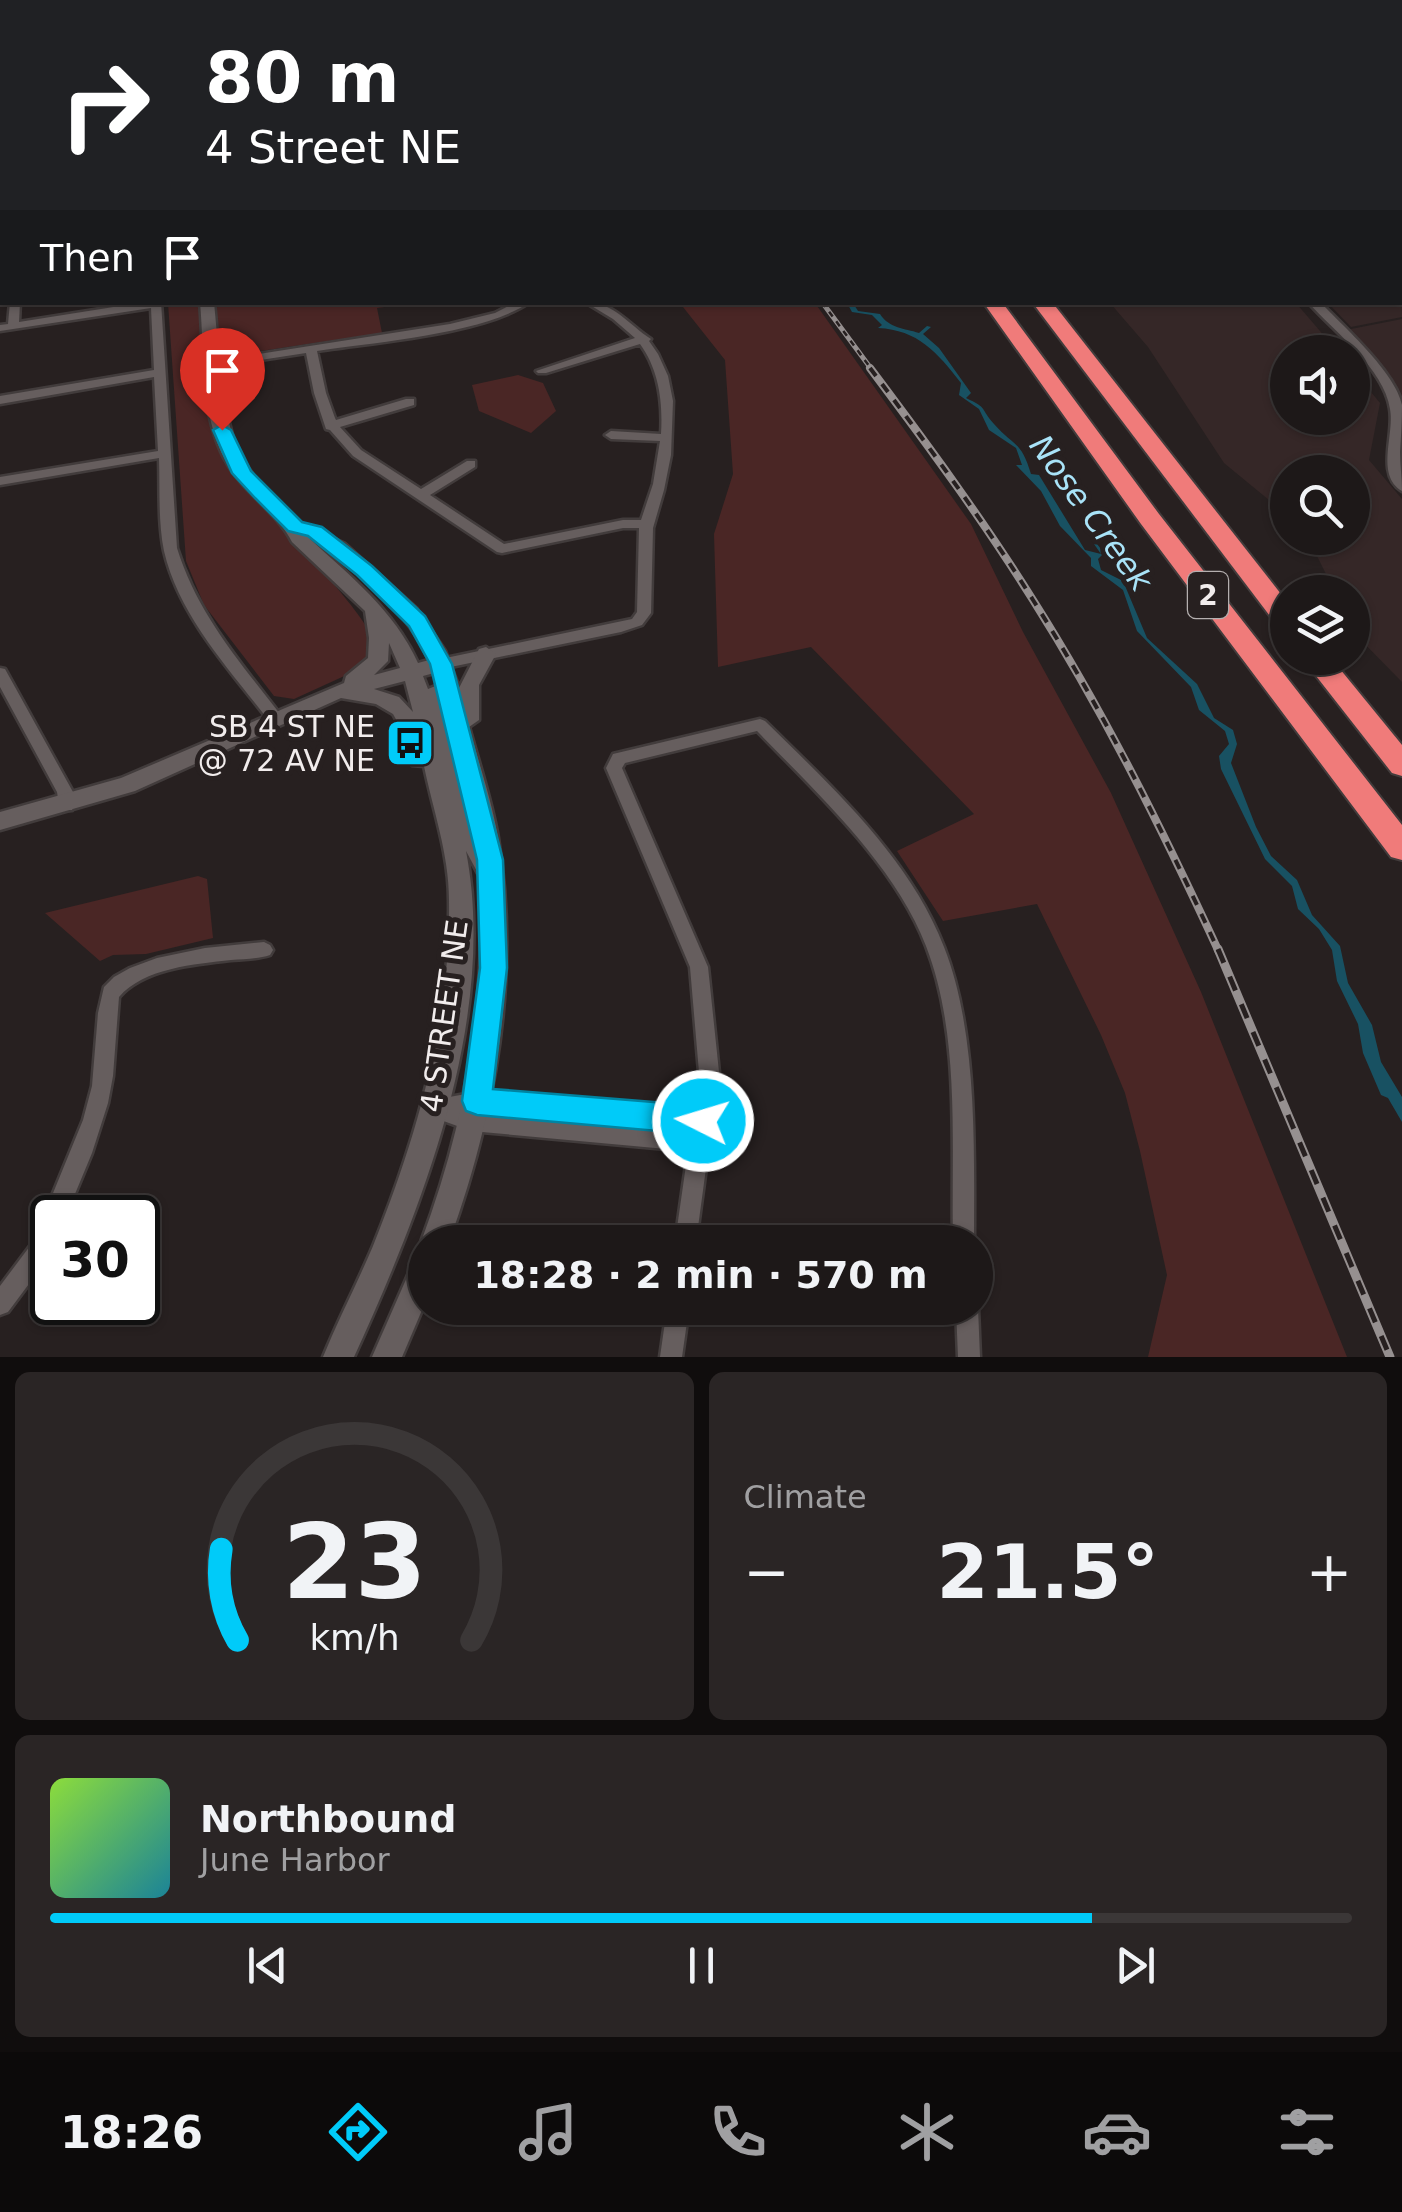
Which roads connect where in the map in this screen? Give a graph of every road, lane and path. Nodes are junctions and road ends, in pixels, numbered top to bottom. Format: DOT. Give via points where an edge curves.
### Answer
graph roads {
  1 [pos="144,305"];
  2 [pos="156,305"];
  3 [pos="207,305"];
  4 [pos="518,305"];
  5 [pos="596,305"];
  6 [pos="994,305"];
  7 [pos="1043,305"];
  8 [pos="1065,305"];
  9 [pos="1315,305"];
  10 [pos="6,327"];
  11 [pos="645,339"];
  12 [pos="311,349"];
  13 [pos="246,360"];
  14 [pos="214,364"];
  15 [pos="542,371"];
  16 [pos="158,373"];
  17 [pos="0,400"];
  18 [pos="218,402"];
  19 [pos="410,402"];
  20 [pos="330,426"];
  21 [pos="611,436"];
  22 [pos="666,438"];
  23 [pos="1148,444"];
  24 [pos="166,453"];
  25 [pos="471,464"];
  26 [pos="0,481"];
  27 [pos="1402,487"];
  28 [pos="421,495"];
  29 [pos="646,524"];
  30 [pos="296,527"];
  31 [pos="1270,599"];
  32 [pos="373,612"];
  33 [pos="486,654"];
  34 [pos="441,664"];
  35 [pos="412,670"];
  36 [pos="1330,675"];
  37 [pos="1,678"];
  38 [pos="336,693"];
  39 [pos="275,718"];
  40 [pos="1402,765"];
  41 [pos="1348,781"];
  42 [pos="66,805"];
  43 [pos="0,820"];
  44 [pos="449,830"];
  45 [pos="485,830"];
  46 [pos="1402,848"];
  47 [pos="1402,866"];
  48 [pos="490,876"];
  49 [pos="264,950"];
  50 [pos="434,1108"];
  51 [pos="474,1111"];
  52 [pos="703,1121"];
  53 [pos="700,1142"];
  54 [pos="64,1195"];
  55 [pos="440,1225"];
  56 [pos="688,1225"];
  57 [pos="963,1225"];
  58 [pos="30,1263"];
  59 [pos="0,1304"];
  60 [pos="408,1308"];
  61 [pos="676,1325"];
  62 [pos="968,1325"];
  63 [pos="338,1357"];
  64 [pos="387,1357"];
  65 [pos="671,1357"];
  66 [pos="969,1357"];
  1 -- 10 [label="street"];
  2 -- 16 [label="street"];
  3 -- 14 [label="main road, 4 STREET NE"];
  4 -- 12 [label="street" via="475,322"];
  5 -- 11 [label="street"];
  6 -- 41 [label="highway, 2"];
  7 -- 23 [label="highway, 2"];
  8 -- 23 [label="highway" via="1138,416"];
  9 -- 27 [label="street" via="1396,400 1391,450"];
  11 -- 15 [label="street"];
  11 -- 22 [label="street" via="666,385"];
  12 -- 13 [label="street"];
  12 -- 20 [label="street"];
  13 -- 14 [label="street"];
  13 -- 18 [label="main road"];
  14 -- 18 [label="main road, 4 STREET NE"];
  16 -- 17 [label="street"];
  16 -- 24 [label="street"];
  18 -- 30 [label="main road, 4 STREET NE" via="235,462"];
  19 -- 20 [label="street"];
  20 -- 28 [label="street" via="357,453"];
  21 -- 22 [label="street"];
  22 -- 29 [label="street"];
  23 -- 31 [label="highway, 2"];
  24 -- 26 [label="street"];
  24 -- 39 [label="street" via="178,582"];
  25 -- 28 [label="street"];
  28 -- 29 [label="street" via="502,549"];
  29 -- 33 [label="street" via="644,613 637,622"];
  30 -- 32 [label="main road, 4 STREET NE" via="298,538"];
  30 -- 34 [label="main road, 4 STREET NE" via="314,531 365,570 418,621"];
  32 -- 35 [label="main road, 4 STREET NE" via="392,631"];
  32 -- 38 [label="main road" via="378,660"];
  33 -- 34 [label="street"];
  33 -- 45 [label="main road" via="465,696"];
  34 -- 35 [label="main road"];
  34 -- 45 [label="main road, 4 STREET NE"];
  35 -- 38 [label="main road"];
  35 -- 44 [label="main road, 4 STREET NE"];
  35 -- 48 [label="main road" via="435,690 470,840"];
  36 -- 40 [label="highway"];
  37 -- 42 [label="street" via="65,792"];
  38 -- 39 [label="main road"];
  38 -- 44 [label="main road" via="377,696 408,714 428,799"];
  39 -- 42 [label="main road"];
  41 -- 46 [label="highway, 2"];
  41 -- 47 [label="highway"];
  42 -- 43 [label="main road"];
  44 -- 50 [label="main road, 4 STREET NE" via="461,894 460,946"];
  45 -- 48 [label="main road, 4 STREET NE"];
  48 -- 51 [label="main road, 4 STREET NE" via="494,968"];
  49 -- 54 [label="street" via="228,950 126,976 111,993 103,1086"];
  50 -- 51 [label="street"];
  50 -- 63 [label="main road, 4 STREET NE" via="402,1210"];
  51 -- 52 [label="street"];
  51 -- 53 [label="street"];
  51 -- 55 [label="main road, 4 STREET NE"];
  52 -- 53 [label="street"];
  52 -- 57 [label="street" via="709,1040 699,967 614,768 619,758 760,725 823,788 890,871 935,946 952,1010"];
  53 -- 56 [label="street"];
  58 -- 59 [label="street"];
  60 -- 64 [label="main road"];
  61 -- 65 [label="street"];
  62 -- 66 [label="street"];
}
